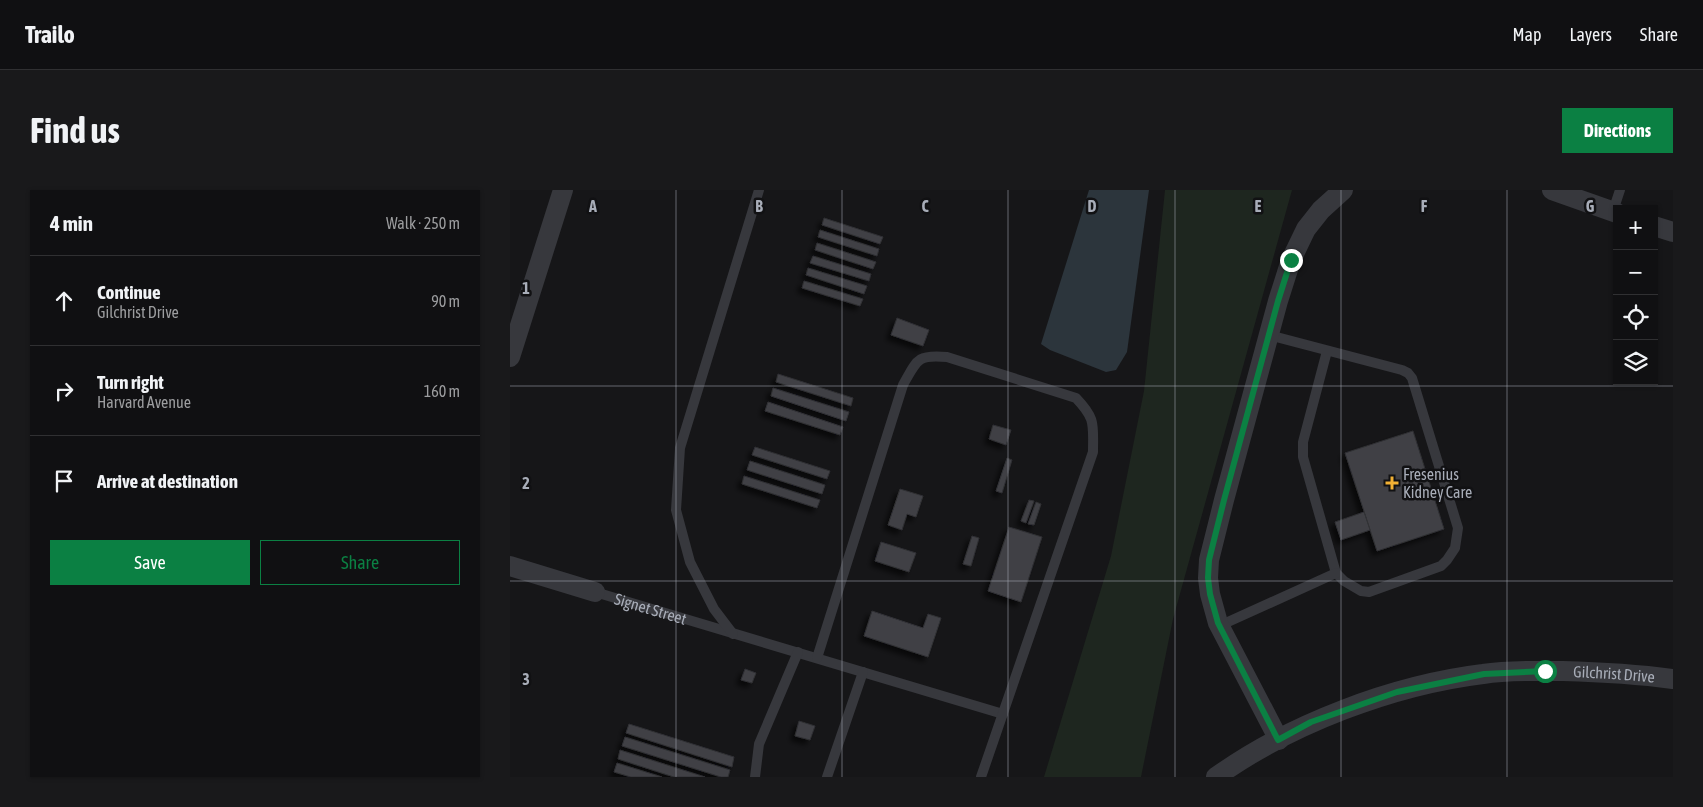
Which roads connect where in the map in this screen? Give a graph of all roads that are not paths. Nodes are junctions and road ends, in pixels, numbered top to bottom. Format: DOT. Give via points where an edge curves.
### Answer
graph roads {
  1 [pos="563,190"];
  2 [pos="759,190"];
  3 [pos="1342,190"];
  4 [pos="1552,190"];
  5 [pos="1620,190"];
  6 [pos="1617,205"];
  7 [pos="1613,211"];
  8 [pos="1658,227"];
  9 [pos="1673,232"];
  10 [pos="1269,335"];
  11 [pos="1327,350"];
  12 [pos="510,357"];
  13 [pos="510,566"];
  14 [pos="1336,573"];
  15 [pos="596,592"];
  16 [pos="1219,626"];
  17 [pos="733,634"];
  18 [pos="794,651"];
  19 [pos="817,658"];
  20 [pos="863,672"];
  21 [pos="1673,679"];
  22 [pos="1003,714"];
  23 [pos="1278,740"];
  24 [pos="755,777"];
  25 [pos="827,777"];
  26 [pos="981,777"];
  27 [pos="1216,777"];
  1 -- 12 [label="street"];
  2 -- 17 [label="lane" via="680,448 676,501 690,562 714,609"];
  3 -- 10 [label="street" via="1320,210 1297,246"];
  4 -- 7 [label="street"];
  5 -- 6 [label="lane"];
  8 -- 9 [label="street"];
  10 -- 11 [label="lane"];
  10 -- 16 [label="street" via="1209,560 1210,594"];
  11 -- 14 [label="lane" via="1302,449"];
  11 -- 14 [label="lane" via="1402,370 1412,378 1458,528 1452,554 1441,566 1369,592 1351,587"];
  13 -- 15 [label="street, Signet Street"];
  14 -- 16 [label="lane"];
  15 -- 17 [label="lane, Signet Street"];
  16 -- 23 [label="street"];
  17 -- 18 [label="lane, Signet Street"];
  18 -- 19 [label="lane, Signet Street"];
  18 -- 24 [label="lane" via="759,744"];
  19 -- 20 [label="lane, Signet Street"];
  19 -- 22 [label="lane" via="903,385 915,363 928,355 947,357 1076,398 1093,423 1093,452"];
  20 -- 22 [label="lane, Signet Street"];
  20 -- 25 [label="lane"];
  21 -- 23 [label="street, Gilchrist Drive" via="1599,671 1484,674 1397,692 1311,722"];
  22 -- 26 [label="lane"];
  23 -- 27 [label="street, Gilchrist Drive"];
}
